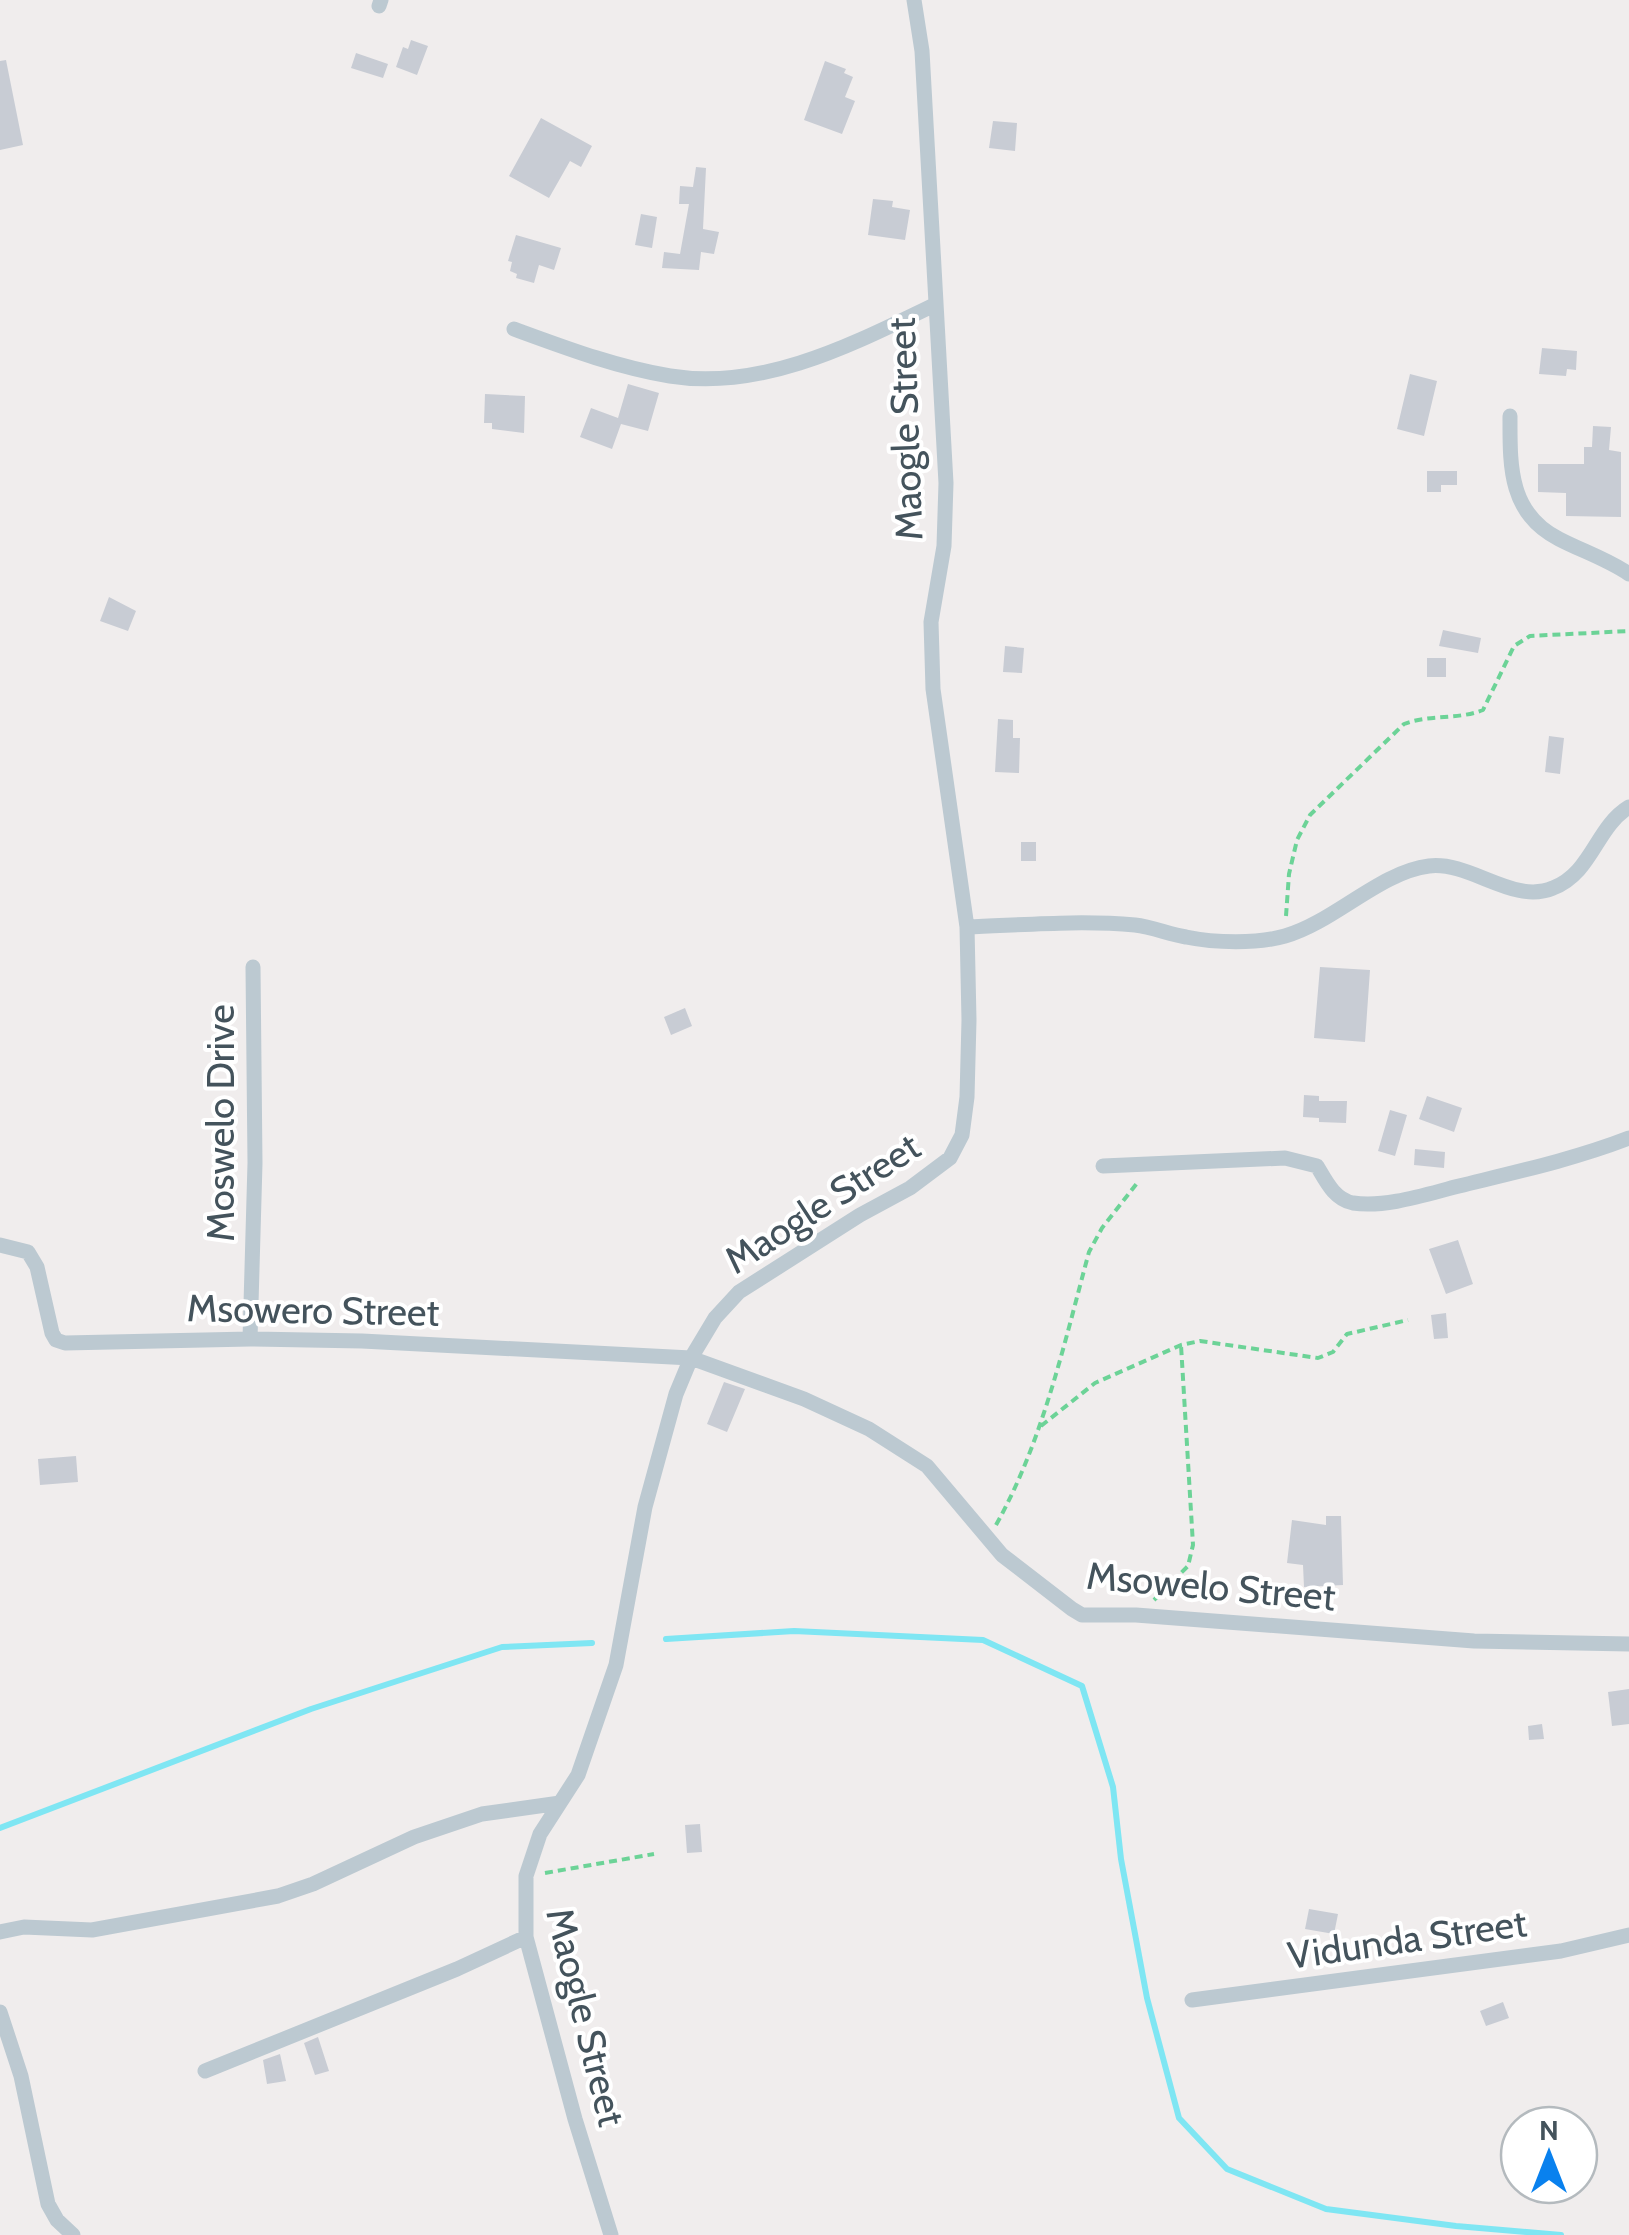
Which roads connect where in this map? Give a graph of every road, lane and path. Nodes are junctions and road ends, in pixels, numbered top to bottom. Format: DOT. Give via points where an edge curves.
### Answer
graph roads {
  1 [pos="914,0"];
  2 [pos="934,305"];
  3 [pos="514,330"];
  4 [pos="1510,416"];
  5 [pos="1629,574"];
  6 [pos="1629,631"];
  7 [pos="1629,806"];
  8 [pos="967,927"];
  9 [pos="1285,936"];
  10 [pos="253,967"];
  11 [pos="1629,1138"];
  12 [pos="1161,1162"];
  13 [pos="1103,1166"];
  14 [pos="0,1244"];
  15 [pos="1408,1320"];
  16 [pos="250,1339"];
  17 [pos="1181,1345"];
  18 [pos="690,1358"];
  19 [pos="1038,1429"];
  20 [pos="990,1538"];
  21 [pos="1136,1615"];
  22 [pos="1629,1644"];
  23 [pos="560,1803"];
  24 [pos="654,1854"];
  25 [pos="526,1876"];
  26 [pos="0,1932"];
  27 [pos="1629,1935"];
  28 [pos="526,1937"];
  29 [pos="1192,2000"];
  30 [pos="0,2012"];
  31 [pos="205,2071"];
  32 [pos="73,2235"];
  33 [pos="611,2235"];
  1 -- 2 [label="street, Maogle Street"];
  2 -- 3 [label="street" via="817,358 729,377 674,377 604,362"];
  2 -- 8 [label="street, Maogle Street" via="946,520 932,622 933,689"];
  4 -- 5 [label="street" via="1510,472 1532,520"];
  6 -- 9 [label="path" via="1530,636 1514,646 1482,710 1404,724 1310,815 1288,874"];
  7 -- 9 [label="street" via="1612,817 1584,866 1550,890 1532,892 1428,866"];
  8 -- 9 [label="street" via="1084,922 1138,925 1188,938"];
  8 -- 18 [label="street, Maogle Street" via="968,1097 950,1158 739,1292"];
  10 -- 16 [label="street, Moswelo Drive"];
  11 -- 12 [label="street" via="1512,1173 1375,1202 1340,1198 1306,1161"];
  12 -- 13 [label="street"];
  12 -- 19 [label="path" via="1132,1186 1090,1252"];
  14 -- 16 [label="street, Msowero Street" via="28,1252 37,1266 56,1340"];
  15 -- 17 [label="path" via="1347,1334 1318,1358 1200,1341"];
  16 -- 18 [label="street, Msowero Street"];
  17 -- 19 [label="path" via="1095,1383"];
  17 -- 21 [label="path" via="1193,1544 1188,1566"];
  18 -- 20 [label="street, Msowelo Street" via="869,1429 927,1466"];
  18 -- 23 [label="street, Maogle Street" via="645,1507 616,1665 578,1775"];
  19 -- 20 [label="path"];
  20 -- 21 [label="street, Msowelo Street" via="1012,1563 1082,1615"];
  21 -- 22 [label="street, Msowelo Street" via="1474,1641"];
  23 -- 25 [label="street, Maogle Street" via="540,1834"];
  23 -- 26 [label="street" via="482,1814 278,1896 92,1930"];
  24 -- 25 [label="path"];
  25 -- 28 [label="street, Maogle Street"];
  27 -- 29 [label="street, Vidunda Street" via="1561,1951"];
  28 -- 31 [label="street"];
  28 -- 33 [label="street, Maogle Street"];
  30 -- 32 [label="street" via="48,2204"];
}
